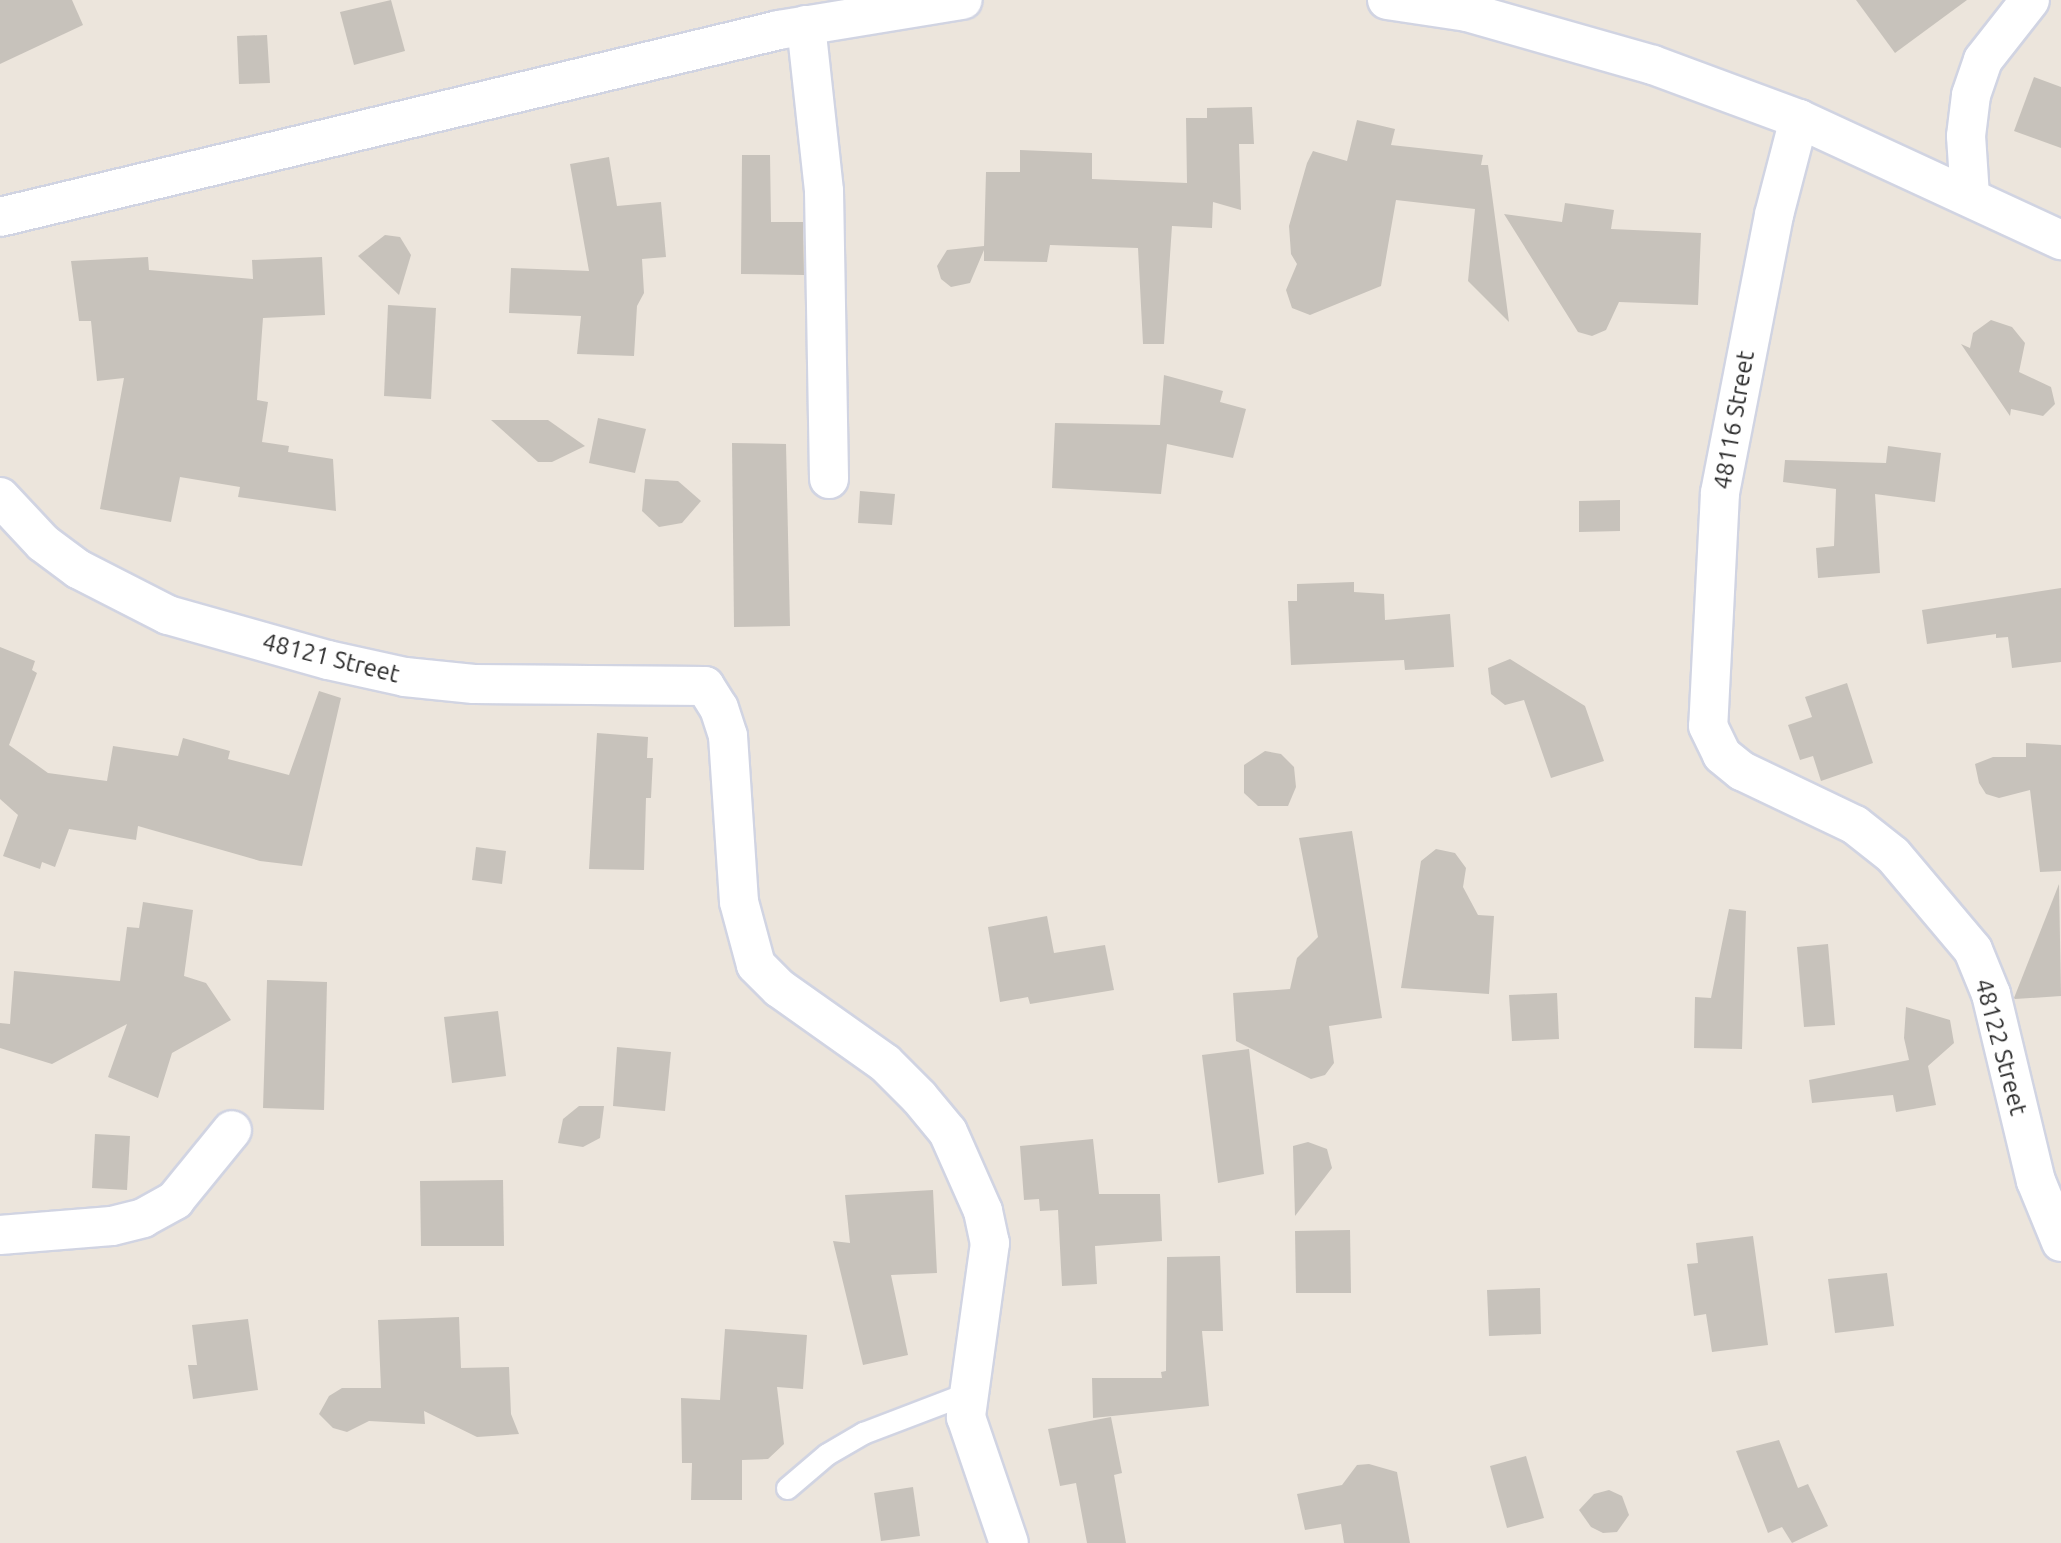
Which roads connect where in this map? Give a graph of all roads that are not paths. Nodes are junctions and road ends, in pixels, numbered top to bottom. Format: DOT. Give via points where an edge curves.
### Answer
graph roads {
  1 [pos="963,0"];
  2 [pos="1387,0"];
  3 [pos="2030,0"];
  4 [pos="806,25"];
  5 [pos="1799,119"];
  6 [pos="1970,196"];
  7 [pos="0,217"];
  8 [pos="2061,240"];
  9 [pos="830,479"];
  10 [pos="0,497"];
  11 [pos="1708,726"];
  12 [pos="232,1130"];
  13 [pos="0,1235"];
  14 [pos="2061,1242"];
  15 [pos="968,1378"];
  16 [pos="787,1488"];
  17 [pos="1009,1543"];
  1 -- 4 [label="street"];
  2 -- 5 [label="street" via="1467,12 1567,38"];
  3 -- 6 [label="street" via="1983,60 1971,95 1966,136"];
  4 -- 7 [label="street"];
  4 -- 9 [label="street" via="824,191"];
  5 -- 6 [label="street"];
  5 -- 11 [label="street, 48116 Street" via="1774,215 1720,493"];
  6 -- 8 [label="street"];
  10 -- 15 [label="street, 48121 Street" via="43,543 78,569 168,615 328,660 405,677 474,684 705,686 728,736 739,902 756,965 779,988 884,1063 948,1132 970,1176 990,1243"];
  11 -- 14 [label="street, 48122 Street" via="1722,755 1742,771 1855,825 1893,855 1973,950 1992,994 2036,1181"];
  12 -- 13 [label="street" via="175,1200 143,1218 112,1226"];
  15 -- 16 [label="lane" via="827,1454"];
  15 -- 17 [label="street" via="966,1418 975,1456"];
}
